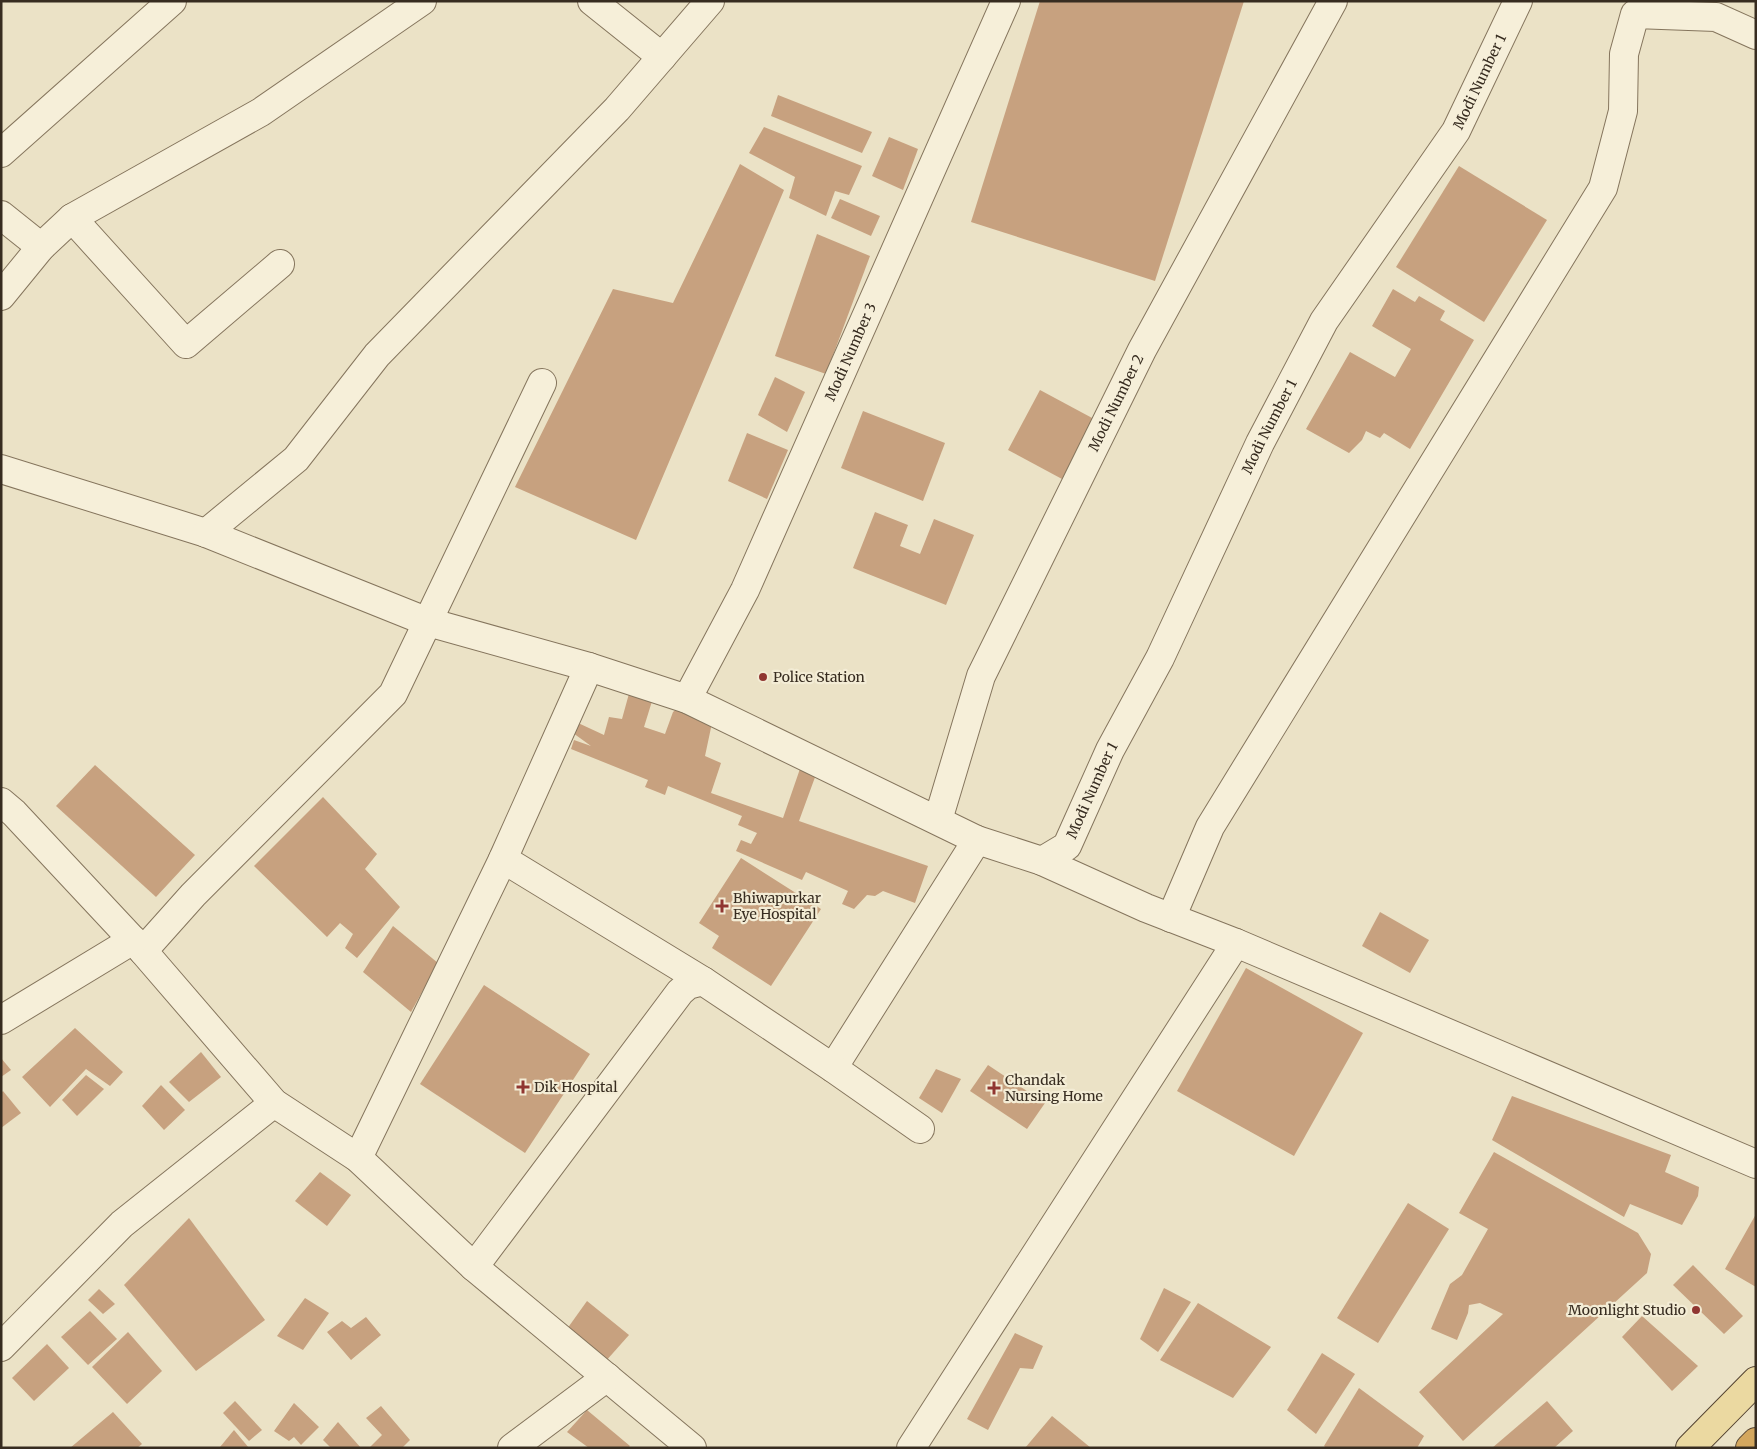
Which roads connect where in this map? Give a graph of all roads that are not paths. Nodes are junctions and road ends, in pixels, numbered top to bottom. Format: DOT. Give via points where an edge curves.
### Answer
graph roads {
  1 [pos="172,1"];
  2 [pos="422,1"];
  3 [pos="592,1"];
  4 [pos="710,1"];
  5 [pos="1006,1"];
  6 [pos="1333,1"];
  7 [pos="1518,1"];
  8 [pos="1756,35"];
  9 [pos="662,56"];
  10 [pos="1,153"];
  11 [pos="1,215"];
  12 [pos="72,218"];
  13 [pos="41,247"];
  14 [pos="280,264"];
  15 [pos="1,296"];
  16 [pos="542,383"];
  17 [pos="1,469"];
  18 [pos="206,533"];
  19 [pos="428,622"];
  20 [pos="589,666"];
  21 [pos="687,699"];
  22 [pos="1,802"];
  23 [pos="938,820"];
  24 [pos="977,840"];
  25 [pos="504,859"];
  26 [pos="1042,860"];
  27 [pos="1171,918"];
  28 [pos="1236,943"];
  29 [pos="138,946"];
  30 [pos="703,980"];
  31 [pos="1,1020"];
  32 [pos="833,1068"];
  33 [pos="274,1103"];
  34 [pos="920,1129"];
  35 [pos="358,1158"];
  36 [pos="1756,1164"];
  37 [pos="474,1267"];
  38 [pos="1,1347"];
  39 [pos="607,1377"];
  40 [pos="1756,1380"];
  41 [pos="1756,1442"];
  42 [pos="512,1448"];
  43 [pos="692,1448"];
  44 [pos="911,1448"];
  45 [pos="1690,1448"];
  46 [pos="1750,1448"];
  1 -- 10 [label="street"];
  2 -- 12 [label="street" via="261,112"];
  3 -- 9 [label="street"];
  4 -- 9 [label="street"];
  5 -- 21 [label="street, Modi Number 3" via="745,590"];
  6 -- 23 [label="street, Modi Number 2" via="1142,350 981,676"];
  7 -- 26 [label="street, Modi Number 1" via="1456,131 1324,321 1260,443 1160,658 1110,750 1066,846"];
  8 -- 27 [label="street" via="1716,17 1635,14 1624,54 1623,111 1603,188 1210,827"];
  9 -- 18 [label="street" via="617,108 377,355 296,459"];
  11 -- 13 [label="street"];
  12 -- 13 [label="street"];
  12 -- 14 [label="street" via="186,344"];
  13 -- 15 [label="street"];
  16 -- 19 [label="street"];
  17 -- 18 [label="street"];
  18 -- 19 [label="street"];
  19 -- 20 [label="street"];
  19 -- 29 [label="street" via="393,694 193,896"];
  20 -- 21 [label="street"];
  20 -- 25 [label="street"];
  21 -- 23 [label="street"];
  22 -- 29 [label="street"];
  23 -- 24 [label="street"];
  24 -- 26 [label="street"];
  24 -- 32 [label="street"];
  25 -- 30 [label="street"];
  25 -- 35 [label="street"];
  26 -- 27 [label="street"];
  27 -- 28 [label="street"];
  28 -- 36 [label="street"];
  28 -- 44 [label="street"];
  29 -- 31 [label="street"];
  29 -- 33 [label="street"];
  30 -- 32 [label="street"];
  30 -- 37 [label="street" via="688,985 680,992"];
  32 -- 34 [label="street"];
  33 -- 35 [label="street"];
  33 -- 38 [label="street" via="122,1224"];
  35 -- 37 [label="street"];
  37 -- 39 [label="street"];
  39 -- 42 [label="street"];
  39 -- 43 [label="street"];
  40 -- 45 [label="main road"];
  41 -- 46 [label="highway"];
}
